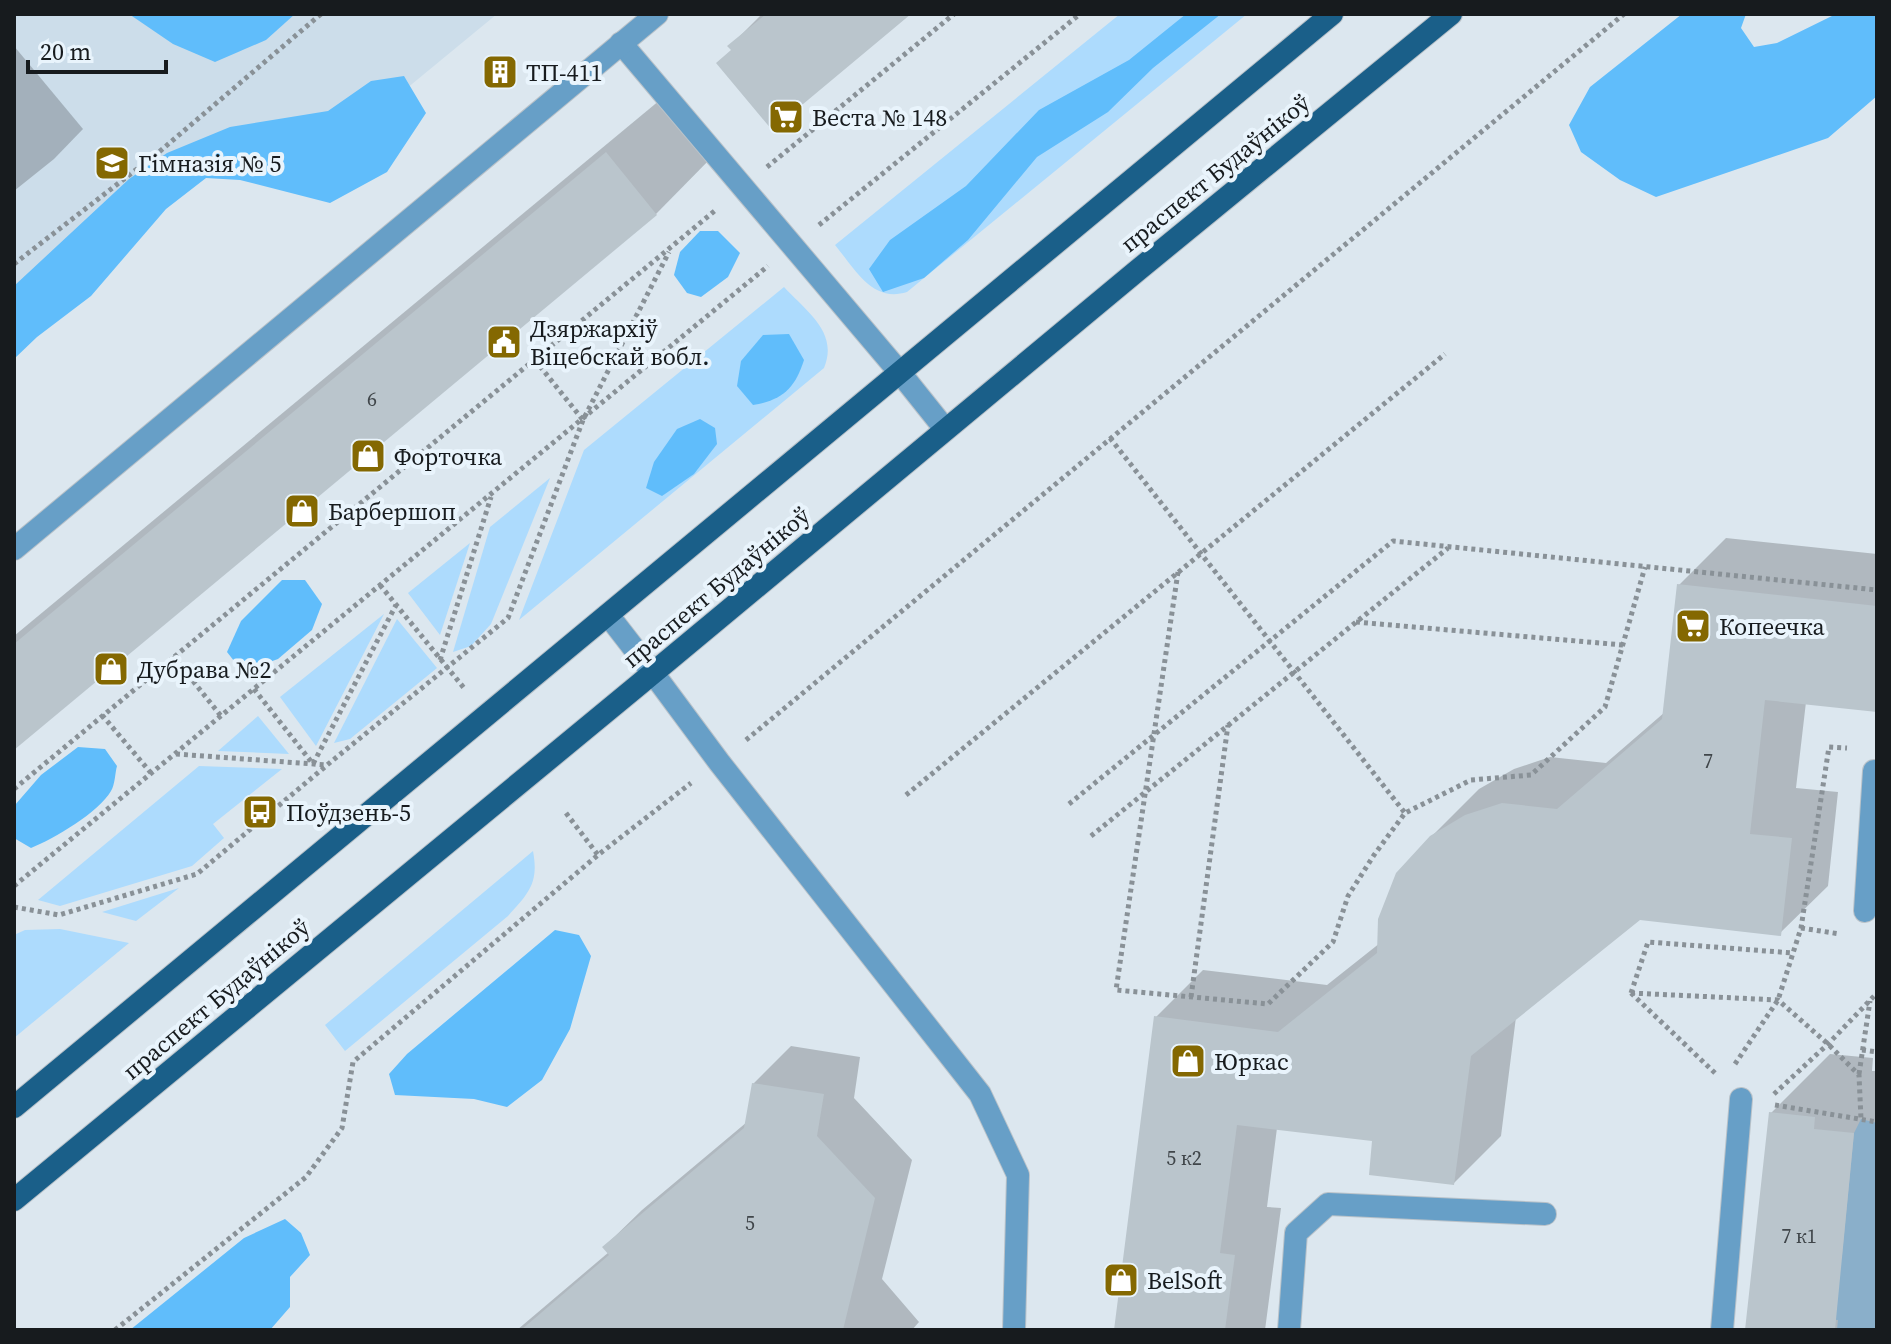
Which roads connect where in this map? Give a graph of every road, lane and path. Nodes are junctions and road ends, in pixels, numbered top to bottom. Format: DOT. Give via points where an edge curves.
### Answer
graph roads {
  1 [pos="321,14"];
  2 [pos="657,14"];
  3 [pos="954,14"];
  4 [pos="1080,14"];
  5 [pos="1332,14"];
  6 [pos="1451,14"];
  7 [pos="1624,14"];
  8 [pos="621,43"];
  9 [pos="743,187"];
  10 [pos="794,246"];
  11 [pos="671,249"];
  12 [pos="14,264"];
  13 [pos="1445,354"];
  14 [pos="535,360"];
  15 [pos="901,374"];
  16 [pos="583,420"];
  17 [pos="945,429"];
  18 [pos="1110,438"];
  19 [pos="492,494"];
  20 [pos="1449,547"];
  21 [pos="14,549"];
  22 [pos="1201,554"];
  23 [pos="1645,567"];
  24 [pos="1178,572"];
  25 [pos="380,585"];
  26 [pos="1877,590"];
  27 [pos="396,605"];
  28 [pos="608,615"];
  29 [pos="1355,622"];
  30 [pos="1270,641"];
  31 [pos="1623,645"];
  32 [pos="173,656"];
  33 [pos="440,660"];
  34 [pos="448,669"];
  35 [pos="1294,672"];
  36 [pos="653,673"];
  37 [pos="464,688"];
  38 [pos="254,689"];
  39 [pos="102,715"];
  40 [pos="221,716"];
  41 [pos="1228,725"];
  42 [pos="1154,735"];
  43 [pos="1853,749"];
  44 [pos="175,754"];
  45 [pos="719,762"];
  46 [pos="313,764"];
  47 [pos="327,765"];
  48 [pos="1877,771"];
  49 [pos="151,773"];
  50 [pos="14,789"];
  51 [pos="1145,792"];
  52 [pos="906,795"];
  53 [pos="1069,804"];
  54 [pos="566,813"];
  55 [pos="1405,813"];
  56 [pos="1091,836"];
  57 [pos="598,855"];
  58 [pos="14,886"];
  59 [pos="14,907"];
  60 [pos="1865,911"];
  61 [pos="1793,953"];
  62 [pos="1631,993"];
  63 [pos="1877,993"];
  64 [pos="1191,997"];
  65 [pos="1778,1000"];
  66 [pos="1870,1000"];
  67 [pos="1828,1044"];
  68 [pos="1862,1050"];
  69 [pos="1877,1052"];
  70 [pos="1859,1075"];
  71 [pos="1723,1081"];
  72 [pos="1741,1099"];
  73 [pos="14,1107"];
  74 [pos="1861,1119"];
  75 [pos="1877,1122"];
  76 [pos="14,1200"];
  77 [pos="1545,1214"];
  78 [pos="115,1330"];
  79 [pos="1014,1330"];
  80 [pos="1289,1330"];
  81 [pos="1722,1330"];
  1 -- 12 [label="path" via="159,152"];
  2 -- 8 [label="street"];
  3 -- 9 [label="path"];
  4 -- 10 [label="path"];
  5 -- 15 [label="main road, праспект Будаўнікоў"];
  6 -- 17 [label="main road, праспект Будаўнікоў"];
  7 -- 18 [label="path"];
  8 -- 9 [label="street"];
  8 -- 21 [label="street"];
  9 -- 10 [label="street"];
  9 -- 11 [label="path"];
  10 -- 15 [label="street"];
  10 -- 16 [label="path"];
  11 -- 14 [label="path"];
  11 -- 16 [label="path"];
  13 -- 22 [label="path"];
  14 -- 16 [label="path"];
  14 -- 32 [label="path"];
  15 -- 17 [label="street"];
  15 -- 28 [label="main road, праспект Будаўнікоў"];
  16 -- 19 [label="path"];
  16 -- 34 [label="path" via="508,618"];
  17 -- 36 [label="main road, праспект Будаўнікоў"];
  18 -- 22 [label="path"];
  18 -- 45 [label="path"];
  19 -- 25 [label="path"];
  19 -- 33 [label="path"];
  20 -- 23 [label="path"];
  20 -- 29 [label="path"];
  20 -- 30 [label="path" via="1393,541"];
  22 -- 24 [label="path"];
  22 -- 30 [label="path"];
  23 -- 26 [label="path"];
  23 -- 31 [label="path"];
  24 -- 42 [label="path"];
  24 -- 52 [label="path"];
  25 -- 27 [label="path"];
  25 -- 38 [label="path"];
  27 -- 33 [label="path"];
  27 -- 46 [label="path"];
  28 -- 36 [label="street"];
  28 -- 73 [label="main road, праспект Будаўнікоў"];
  29 -- 31 [label="path"];
  29 -- 35 [label="path"];
  30 -- 35 [label="path"];
  30 -- 42 [label="path"];
  31 -- 55 [label="path" via="1605,707 1531,775 1471,780"];
  32 -- 39 [label="path"];
  32 -- 40 [label="path"];
  33 -- 34 [label="path"];
  34 -- 37 [label="path"];
  34 -- 47 [label="path"];
  35 -- 41 [label="path"];
  35 -- 55 [label="path"];
  36 -- 45 [label="street"];
  36 -- 76 [label="main road, праспект Будаўнікоў"];
  38 -- 40 [label="path"];
  38 -- 46 [label="path"];
  39 -- 49 [label="path"];
  39 -- 50 [label="path"];
  40 -- 44 [label="path"];
  41 -- 51 [label="path"];
  41 -- 64 [label="path"];
  42 -- 51 [label="path"];
  42 -- 53 [label="path"];
  43 -- 61 [label="path" via="1829,747"];
  44 -- 46 [label="path"];
  44 -- 49 [label="path"];
  45 -- 57 [label="path"];
  45 -- 79 [label="street" via="980,1094 1018,1175"];
  46 -- 47 [label="path"];
  47 -- 59 [label="path" via="197,874 59,915"];
  48 -- 60 [label="street"];
  49 -- 58 [label="path"];
  51 -- 56 [label="path"];
  51 -- 64 [label="path" via="1116,990"];
  54 -- 57 [label="path"];
  55 -- 64 [label="path" via="1348,896 1333,942 1268,1004"];
  57 -- 78 [label="path" via="353,1062 342,1128 306,1177"];
  61 -- 62 [label="path" via="1648,942"];
  61 -- 65 [label="path"];
  62 -- 65 [label="path"];
  62 -- 71 [label="path"];
  63 -- 66 [label="path"];
  65 -- 67 [label="path"];
  65 -- 71 [label="path"];
  66 -- 67 [label="path"];
  66 -- 68 [label="path"];
  67 -- 70 [label="path"];
  67 -- 74 [label="path" via="1764,1103"];
  68 -- 69 [label="path"];
  68 -- 70 [label="path"];
  70 -- 74 [label="path"];
  71 -- 72 [label="path"];
  72 -- 81 [label="street"];
  74 -- 75 [label="path"];
  77 -- 80 [label="street" via="1328,1204 1296,1233"];
}
